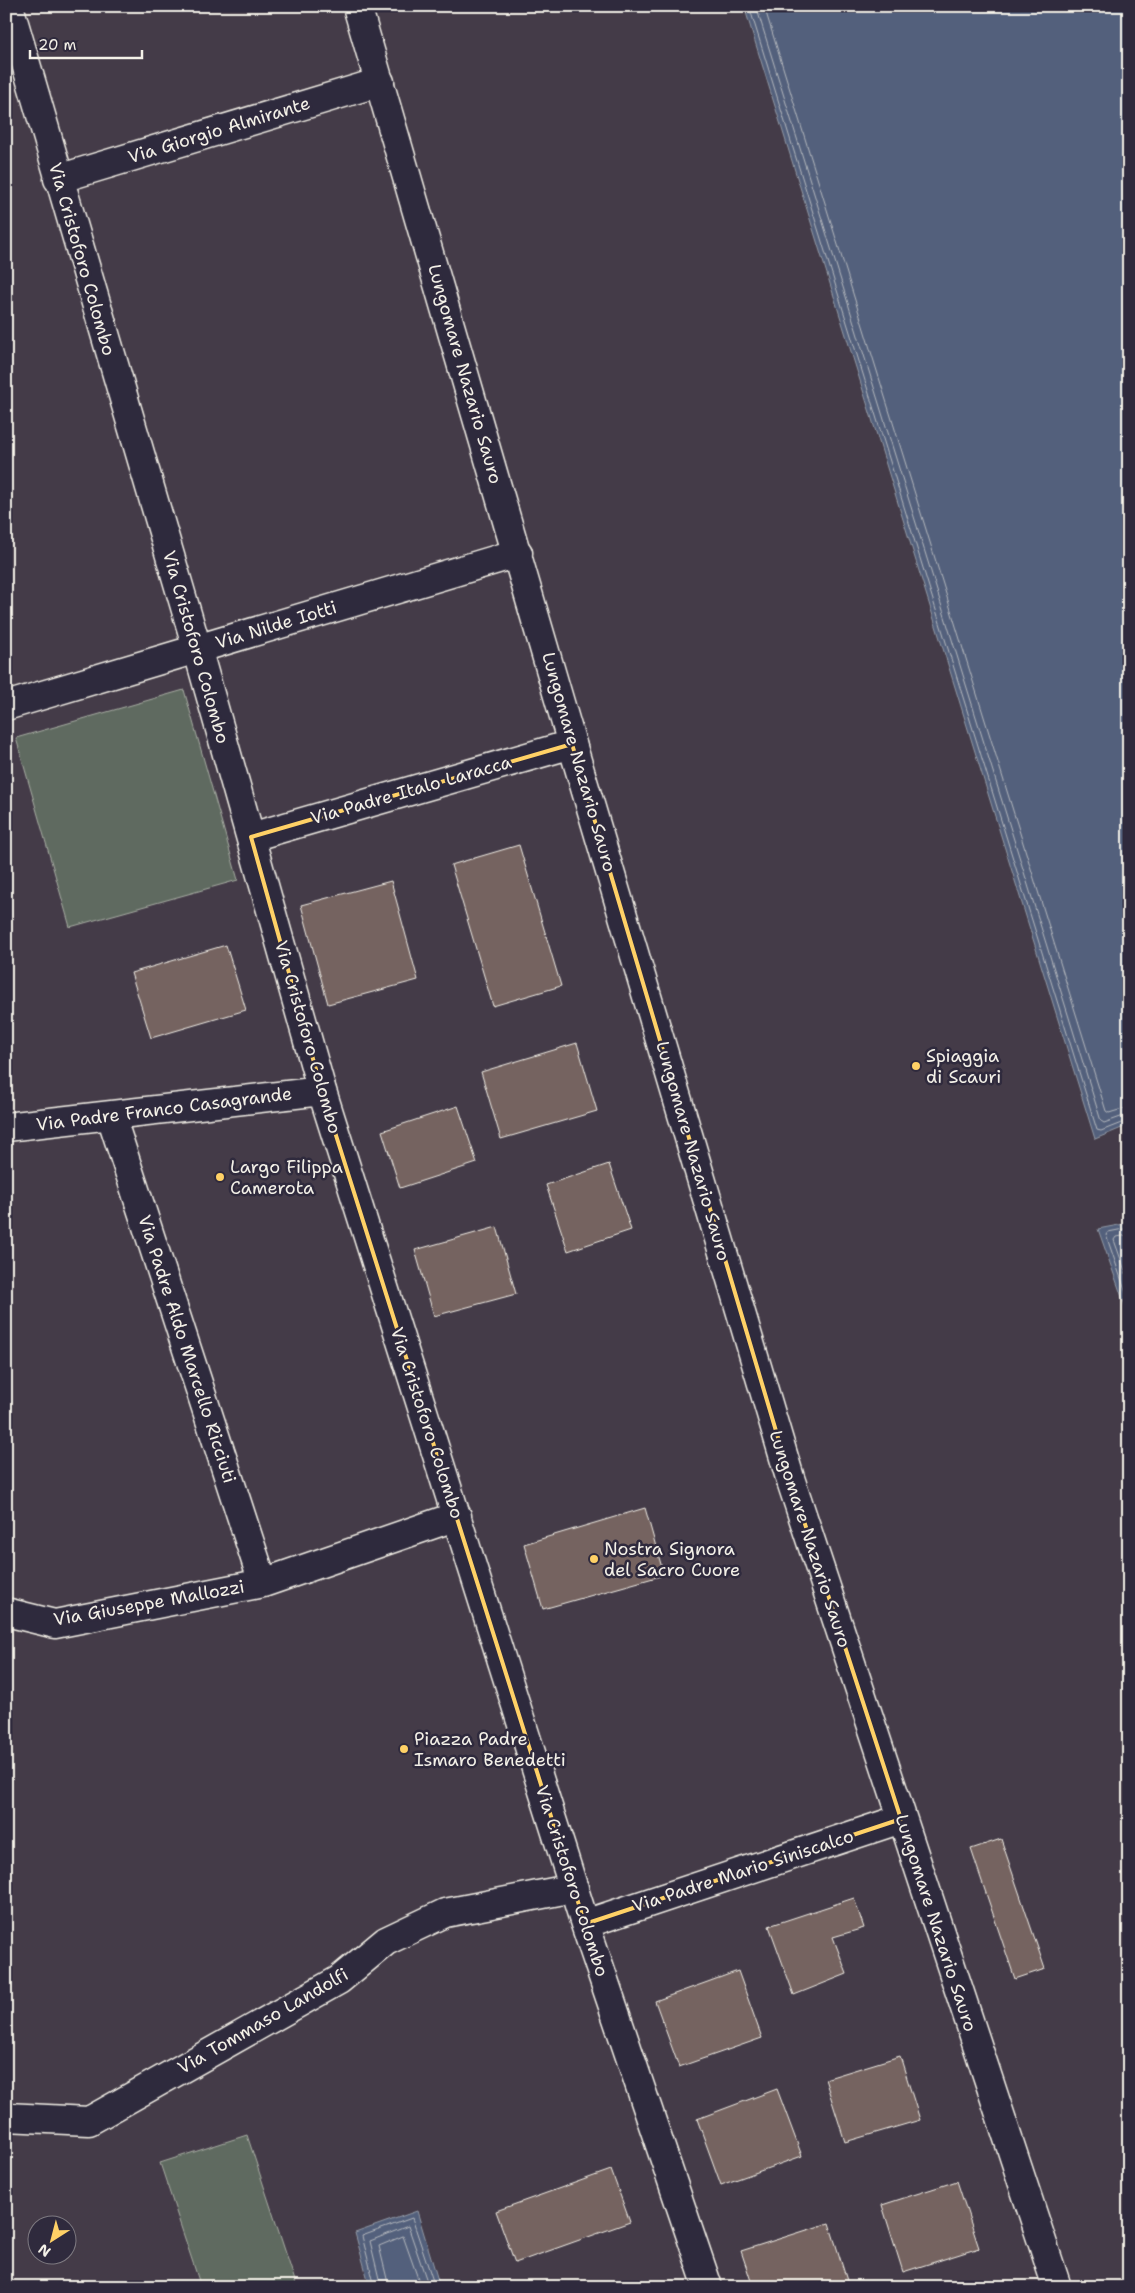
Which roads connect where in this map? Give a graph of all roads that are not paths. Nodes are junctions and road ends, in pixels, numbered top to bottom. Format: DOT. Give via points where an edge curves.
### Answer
graph roads {
  1 [pos="9,6"];
  2 [pos="357,6"];
  3 [pos="380,82"];
  4 [pos="58,178"];
  5 [pos="518,553"];
  6 [pos="197,648"];
  7 [pos="6,706"];
  8 [pos="572,744"];
  9 [pos="251,837"];
  10 [pos="322,1091"];
  11 [pos="111,1116"];
  12 [pos="6,1127"];
  13 [pos="457,1516"];
  14 [pos="263,1583"];
  15 [pos="6,1612"];
  16 [pos="901,1819"];
  17 [pos="574,1888"];
  18 [pos="585,1924"];
  19 [pos="6,2117"];
  20 [pos="708,2287"];
  21 [pos="1057,2287"];
  1 -- 4 [label="street, Via Cristoforo Colombo"];
  2 -- 3 [label="street, Lungomare Nazario Sauro"];
  3 -- 4 [label="street, Via Giorgio Almirante"];
  3 -- 5 [label="street, Lungomare Nazario Sauro"];
  4 -- 6 [label="street, Via Cristoforo Colombo"];
  5 -- 6 [label="street, Via Nilde Iotti"];
  5 -- 8 [label="street, Lungomare Nazario Sauro"];
  6 -- 7 [label="street, Via Nilde Iotti"];
  6 -- 9 [label="street, Via Cristoforo Colombo"];
  8 -- 9 [label="street, Via Padre Italo Laracca"];
  8 -- 16 [label="street, Lungomare Nazario Sauro" via="790,1478"];
  9 -- 10 [label="street, Via Cristoforo Colombo"];
  10 -- 11 [label="street, Via Padre Franco Casagrande"];
  10 -- 13 [label="street, Via Cristoforo Colombo"];
  11 -- 12 [label="street, Via Padre Franco Casagrande"];
  11 -- 14 [label="street, Via Padre Aldo Marcello Ricciuti"];
  13 -- 14 [label="street, Via Giuseppe Mallozzi"];
  13 -- 17 [label="street, Via Cristoforo Colombo"];
  14 -- 15 [label="street, Via Giuseppe Mallozzi" via="55,1624"];
  16 -- 18 [label="street, Via Padre Mario Siniscalco"];
  16 -- 21 [label="street, Lungomare Nazario Sauro"];
  17 -- 18 [label="street, Via Cristoforo Colombo"];
  17 -- 19 [label="street, Via Tommaso Landolfi" via="445,1913 386,1941 340,1980 89,2121"];
  18 -- 20 [label="street, Via Cristoforo Colombo"];
}
